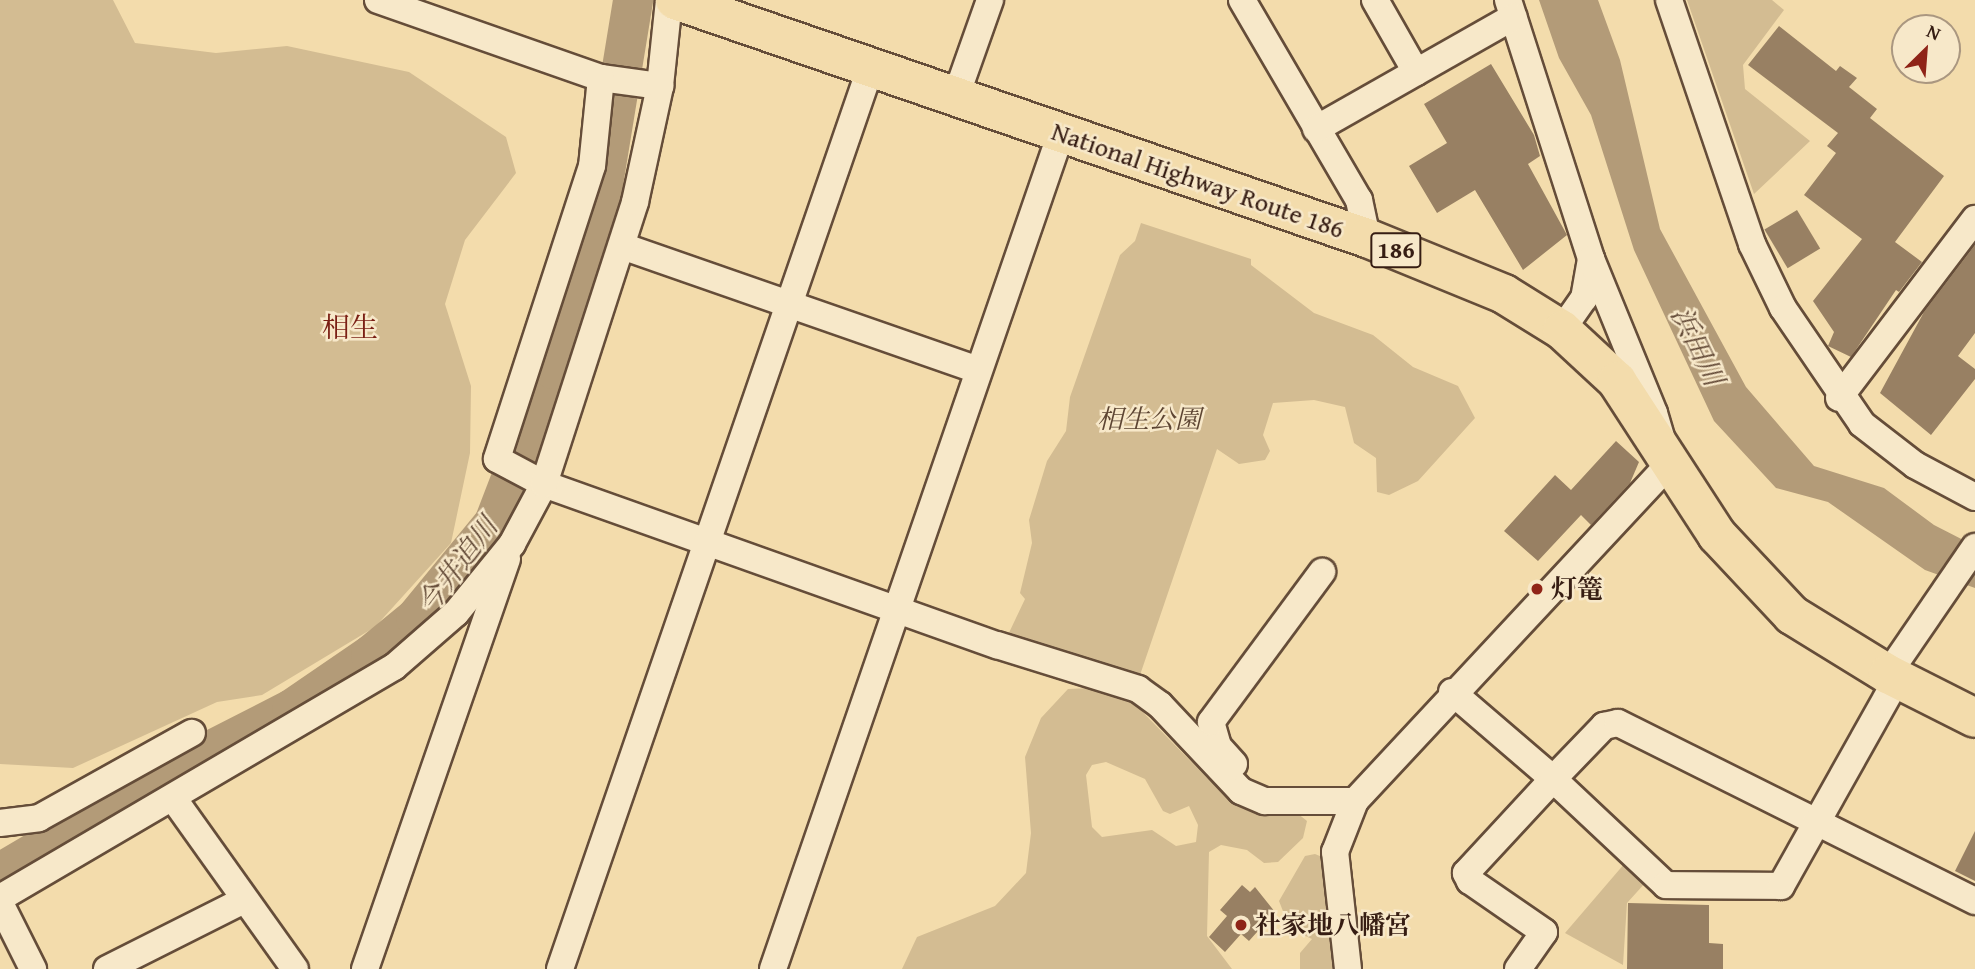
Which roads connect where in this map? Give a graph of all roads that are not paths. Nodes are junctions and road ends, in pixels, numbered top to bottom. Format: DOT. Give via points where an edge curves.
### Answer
graph roads {
  1 [pos="378,0"];
  2 [pos="669,0"];
  3 [pos="675,0"];
  4 [pos="990,0"];
  5 [pos="1242,0"];
  6 [pos="1375,0"];
  7 [pos="1669,0"];
  8 [pos="1511,9"];
  9 [pos="870,69"];
  10 [pos="1416,72"];
  11 [pos="605,78"];
  12 [pos="653,85"];
  13 [pos="956,96"];
  14 [pos="1316,129"];
  15 [pos="1061,133"];
  16 [pos="1975,219"];
  17 [pos="1367,238"];
  18 [pos="622,246"];
  19 [pos="1591,259"];
  20 [pos="789,306"];
  21 [pos="1562,330"];
  22 [pos="976,369"];
  23 [pos="1839,398"];
  24 [pos="1669,464"];
  25 [pos="537,481"];
  26 [pos="1975,497"];
  27 [pos="708,541"];
  28 [pos="512,544"];
  29 [pos="1975,547"];
  30 [pos="1322,572"];
  31 [pos="898,610"];
  32 [pos="1895,668"];
  33 [pos="1452,692"];
  34 [pos="1975,719"];
  35 [pos="192,733"];
  36 [pos="1553,779"];
  37 [pos="173,798"];
  38 [pos="1355,801"];
  39 [pos="1291,804"];
  40 [pos="1818,822"];
  41 [pos="0,823"];
  42 [pos="0,900"];
  43 [pos="244,900"];
  44 [pos="1975,901"];
  45 [pos="33,969"];
  46 [pos="107,969"];
  47 [pos="295,969"];
  48 [pos="365,969"];
  49 [pos="559,969"];
  50 [pos="773,969"];
  51 [pos="1348,969"];
  52 [pos="1518,969"];
  1 -- 11 [label="street"];
  2 -- 12 [label="street"];
  3 -- 9 [label="highway, National Highway Route 186 / 186"];
  4 -- 13 [label="street"];
  5 -- 14 [label="street"];
  6 -- 10 [label="street"];
  7 -- 23 [label="street" via="1752,244 1783,308"];
  8 -- 10 [label="street"];
  8 -- 19 [label="street"];
  9 -- 13 [label="highway, National Highway Route 186 / 186"];
  9 -- 20 [label="street"];
  10 -- 14 [label="street"];
  11 -- 12 [label="street"];
  11 -- 25 [label="street" via="593,166 496,456 500,463"];
  12 -- 18 [label="street"];
  13 -- 15 [label="highway, National Highway Route 186 / 186"];
  14 -- 17 [label="street" via="1359,200"];
  15 -- 17 [label="highway, National Highway Route 186 / 186"];
  15 -- 22 [label="street"];
  16 -- 23 [label="street"];
  17 -- 21 [label="highway, National Highway Route 186 / 186" via="1504,295"];
  18 -- 20 [label="street"];
  18 -- 25 [label="street"];
  19 -- 21 [label="street" via="1584,298"];
  19 -- 24 [label="street" via="1654,413"];
  20 -- 22 [label="street"];
  20 -- 27 [label="street"];
  21 -- 24 [label="highway, National Highway Route 186 / 186" via="1617,381"];
  22 -- 31 [label="street"];
  23 -- 26 [label="street" via="1890,449"];
  24 -- 32 [label="highway, National Highway Route 186 / 186" via="1757,582 1792,615"];
  24 -- 33 [label="street"];
  25 -- 27 [label="street"];
  25 -- 28 [label="street"];
  27 -- 31 [label="street"];
  27 -- 49 [label="street"];
  28 -- 37 [label="street" via="456,612 394,667"];
  28 -- 48 [label="street"];
  29 -- 32 [label="street"];
  30 -- 39 [label="street" via="1211,722 1225,755"];
  31 -- 39 [label="street" via="1138,689 1160,705 1241,791"];
  31 -- 50 [label="street" via="828,797"];
  32 -- 34 [label="highway, National Highway Route 186 / 186"];
  32 -- 40 [label="street"];
  33 -- 36 [label="street"];
  33 -- 38 [label="street"];
  35 -- 41 [label="street" via="39,818"];
  36 -- 40 [label="street" via="1604,726 1618,723"];
  36 -- 40 [label="street" via="1666,885 1781,886"];
  36 -- 52 [label="street" via="1466,873 1470,881 1544,932"];
  37 -- 42 [label="street"];
  37 -- 43 [label="street"];
  38 -- 39 [label="street"];
  38 -- 51 [label="street" via="1335,852"];
  40 -- 44 [label="street"];
  42 -- 45 [label="street"];
  43 -- 46 [label="street"];
  43 -- 47 [label="street"];
}
